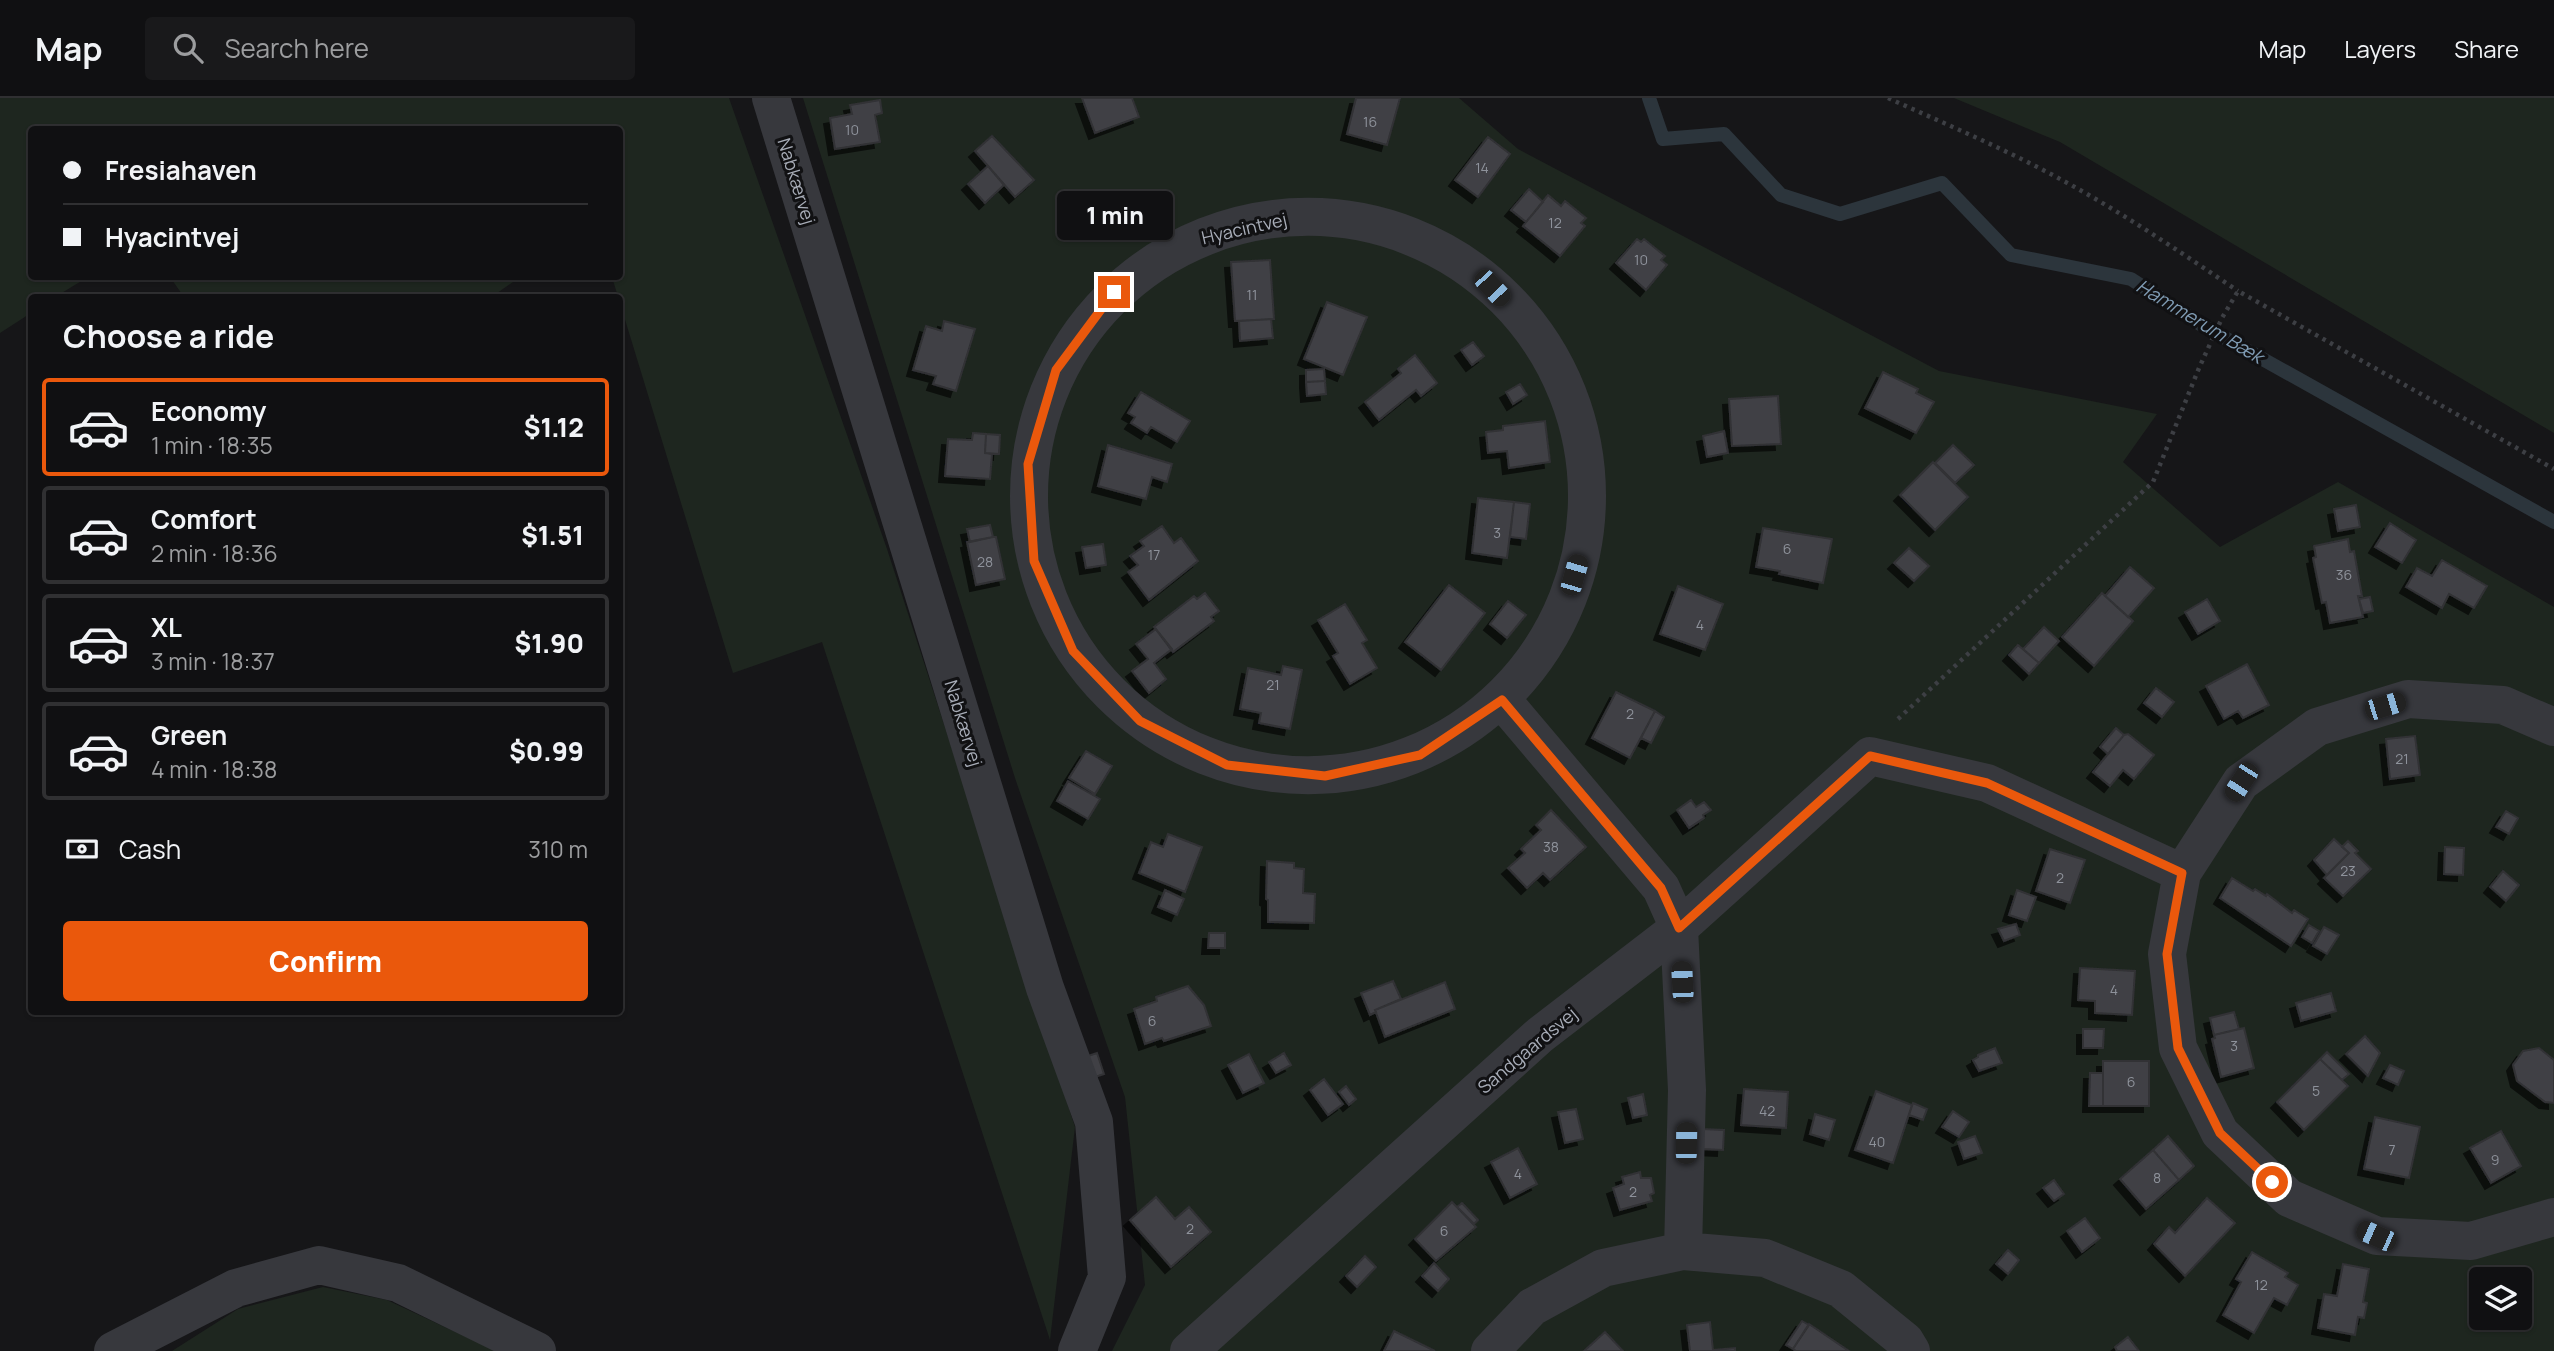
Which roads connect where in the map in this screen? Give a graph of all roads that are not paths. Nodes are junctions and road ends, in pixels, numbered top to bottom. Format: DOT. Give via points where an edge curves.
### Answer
graph roads {
  1 [pos="771,98"];
  2 [pos="1502,700"];
  3 [pos="2554,727"];
  4 [pos="2182,873"];
  5 [pos="1679,928"];
  6 [pos="2554,1217"];
  7 [pos="1683,1251"];
  8 [pos="113,1351"];
  9 [pos="537,1351"];
  10 [pos="1077,1351"];
  11 [pos="1189,1351"];
  12 [pos="1490,1351"];
  13 [pos="1911,1351"];
  1 -- 10 [label="street, Nabkærvej" via="1045,988 1094,1122 1107,1277"];
  2 -- 2 [label="street, Hyacintvej" via="1420,755 1325,776 1227,765 1140,721 1111,691 1073,651 1034,561 1028,464 1056,370 1114,292 1196,238 1291,215 1388,226 1475,271 1543,341 1582,431 1588,528 1560,622"];
  2 -- 5 [label="street" via="1661,888"];
  3 -- 4 [label="street" via="2502,705 2408,699 2317,727 2241,782"];
  4 -- 5 [label="street, Sandgaardsvej" via="1987,783 1870,756"];
  4 -- 6 [label="street" via="2167,954 2178,1048 2220,1133 2289,1198 2376,1236 2471,1241"];
  5 -- 7 [label="street" via="1687,1090"];
  5 -- 11 [label="street, Sandgaardsvej" via="1540,1035"];
  7 -- 12 [label="street" via="1603,1268 1532,1307"];
  7 -- 13 [label="street" via="1765,1258 1841,1289 1905,1341"];
  8 -- 9 [label="street" via="236,1288 319,1265 398,1283"];
}
